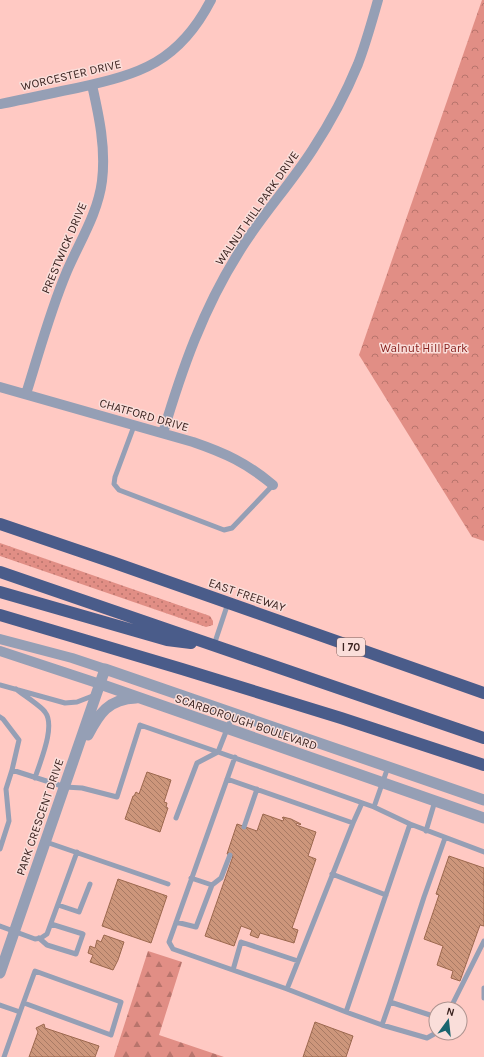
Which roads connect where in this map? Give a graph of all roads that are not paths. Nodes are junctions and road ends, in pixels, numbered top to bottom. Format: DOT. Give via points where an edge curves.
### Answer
graph roads {
  1 [pos="211,0"];
  2 [pos="378,0"];
  3 [pos="92,84"];
  4 [pos="0,104"];
  5 [pos="0,387"];
  6 [pos="26,394"];
  7 [pos="134,426"];
  8 [pos="163,433"];
  9 [pos="273,485"];
  10 [pos="0,519"];
  11 [pos="0,524"];
  12 [pos="112,562"];
  13 [pos="0,572"];
  14 [pos="0,592"];
  15 [pos="228,604"];
  16 [pos="0,606"];
  17 [pos="0,615"];
  18 [pos="0,639"];
  19 [pos="214,645"];
  20 [pos="0,651"];
  21 [pos="144,658"];
  22 [pos="105,669"];
  23 [pos="0,685"];
  24 [pos="16,689"];
  25 [pos="98,689"];
  26 [pos="484,693"];
  27 [pos="141,699"];
  28 [pos="234,714"];
  29 [pos="0,717"];
  30 [pos="228,729"];
  31 [pos="484,738"];
  32 [pos="218,752"];
  33 [pos="235,757"];
  34 [pos="72,764"];
  35 [pos="484,765"];
  36 [pos="388,767"];
  37 [pos="12,770"];
  38 [pos="35,778"];
  39 [pos="227,779"];
  40 [pos="382,783"];
  41 [pos="65,787"];
  42 [pos="257,789"];
  43 [pos="484,800"];
  44 [pos="435,801"];
  45 [pos="362,803"];
  46 [pos="374,807"];
  47 [pos="176,818"];
  48 [pos="484,818"];
  49 [pos="353,823"];
  50 [pos="410,824"];
  51 [pos="244,827"];
  52 [pos="426,830"];
  53 [pos="445,838"];
  54 [pos="46,842"];
  55 [pos="0,849"];
  56 [pos="77,852"];
  57 [pos="484,852"];
  58 [pos="230,855"];
  59 [pos="332,874"];
  60 [pos="191,878"];
  61 [pos="90,884"];
  62 [pos="168,884"];
  63 [pos="212,885"];
  64 [pos="386,895"];
  65 [pos="58,905"];
  66 [pos="176,922"];
  67 [pos="51,924"];
  68 [pos="0,926"];
  69 [pos="14,931"];
  70 [pos="39,938"];
  71 [pos="484,941"];
  72 [pos="298,961"];
  73 [pos="233,970"];
  74 [pos="0,973"];
  75 [pos="484,988"];
  76 [pos="287,989"];
  77 [pos="484,998"];
  78 [pos="454,1001"];
  79 [pos="390,1002"];
  80 [pos="24,1003"];
  81 [pos="0,1005"];
  82 [pos="20,1012"];
  83 [pos="346,1012"];
  84 [pos="428,1014"];
  85 [pos="382,1025"];
  86 [pos="428,1037"];
  87 [pos="4,1057"];
  1 -- 3 [label="street, WORCESTER DRIVE" via="186,38 167,55 131,74"];
  2 -- 8 [label="street, WALNUT HILL PARK DRIVE" via="358,64 332,117 313,149 239,252 207,310 177,387"];
  3 -- 4 [label="street, WORCESTER DRIVE"];
  3 -- 6 [label="street, PRESTWICK DRIVE" via="102,133 102,181 97,204 52,309"];
  5 -- 6 [label="street, CHATFORD DRIVE"];
  6 -- 7 [label="street, CHATFORD DRIVE"];
  7 -- 8 [label="street, CHATFORD DRIVE"];
  7 -- 9 [label="lane" via="115,477 114,484 119,490 224,530 232,528"];
  8 -- 9 [label="street, CHATFORD DRIVE" via="217,450 258,472"];
  10 -- 12 [label="highway"];
  11 -- 12 [label="highway, EAST FREEWAY / I 70"];
  12 -- 15 [label="highway, EAST FREEWAY / I 70"];
  13 -- 19 [label="highway"];
  14 -- 19 [label="highway" via="167,640"];
  15 -- 19 [label="lane"];
  15 -- 26 [label="highway, EAST FREEWAY / I 70"];
  16 -- 21 [label="highway"];
  17 -- 21 [label="highway"];
  18 -- 22 [label="street, SCARBOROUGH BOULEVARD"];
  19 -- 31 [label="highway"];
  20 -- 25 [label="street, SCARBOROUGH BOULEVARD"];
  21 -- 35 [label="highway"];
  22 -- 25 [label="street, PARK CRESCENT DRIVE"];
  22 -- 28 [label="street, SCARBOROUGH BOULEVARD"];
  23 -- 24 [label="lane"];
  24 -- 25 [label="lane" via="65,703 77,702"];
  24 -- 38 [label="lane" via="45,712 50,723"];
  25 -- 27 [label="street, SCARBOROUGH BOULEVARD"];
  25 -- 34 [label="street, PARK CRESCENT DRIVE"];
  27 -- 30 [label="street, SCARBOROUGH BOULEVARD"];
  27 -- 34 [label="street" via="121,701 101,713"];
  28 -- 30 [label="lane"];
  28 -- 36 [label="street, SCARBOROUGH BOULEVARD"];
  29 -- 37 [label="lane" via="19,740"];
  30 -- 32 [label="lane"];
  30 -- 40 [label="street, SCARBOROUGH BOULEVARD"];
  32 -- 33 [label="lane"];
  32 -- 41 [label="lane" via="140,725 117,797 82,788"];
  32 -- 47 [label="lane" via="197,763"];
  33 -- 39 [label="lane"];
  33 -- 45 [label="lane"];
  34 -- 41 [label="street, PARK CRESCENT DRIVE"];
  36 -- 40 [label="lane"];
  36 -- 43 [label="street, SCARBOROUGH BOULEVARD"];
  37 -- 38 [label="lane"];
  37 -- 55 [label="lane" via="6,789 9,821"];
  38 -- 41 [label="lane"];
  39 -- 42 [label="lane"];
  39 -- 60 [label="lane"];
  40 -- 44 [label="street, SCARBOROUGH BOULEVARD"];
  40 -- 46 [label="lane"];
  41 -- 54 [label="street, PARK CRESCENT DRIVE"];
  42 -- 49 [label="lane"];
  42 -- 51 [label="lane"];
  44 -- 48 [label="street, SCARBOROUGH BOULEVARD"];
  44 -- 52 [label="lane"];
  45 -- 46 [label="lane"];
  45 -- 49 [label="lane"];
  46 -- 50 [label="lane"];
  49 -- 59 [label="lane"];
  50 -- 52 [label="lane"];
  50 -- 64 [label="lane"];
  52 -- 53 [label="lane"];
  53 -- 57 [label="lane"];
  53 -- 79 [label="lane"];
  54 -- 56 [label="lane"];
  54 -- 69 [label="street, PARK CRESCENT DRIVE"];
  56 -- 62 [label="lane"];
  56 -- 65 [label="lane"];
  58 -- 63 [label="lane" via="221,878"];
  59 -- 64 [label="lane"];
  59 -- 72 [label="lane"];
  60 -- 63 [label="lane"];
  60 -- 66 [label="lane"];
  61 -- 65 [label="lane" via="79,912"];
  63 -- 66 [label="lane" via="196,927"];
  64 -- 83 [label="lane"];
  65 -- 67 [label="lane"];
  66 -- 73 [label="lane" via="169,942 173,949"];
  67 -- 70 [label="lane" via="47,934"];
  67 -- 70 [label="lane" via="83,934 76,954 47,945"];
  68 -- 69 [label="lane"];
  69 -- 70 [label="lane" via="35,939"];
  69 -- 74 [label="street, PARK CRESCENT DRIVE"];
  71 -- 78 [label="lane"];
  72 -- 73 [label="lane" via="241,942"];
  72 -- 76 [label="lane"];
  73 -- 76 [label="lane"];
  75 -- 77 [label="lane"];
  76 -- 83 [label="lane"];
  79 -- 84 [label="lane"];
  79 -- 85 [label="lane"];
  80 -- 80 [label="lane" via="35,971 121,1002 111,1035"];
  80 -- 82 [label="lane"];
  81 -- 82 [label="lane"];
  82 -- 87 [label="lane"];
  83 -- 85 [label="lane"];
  85 -- 86 [label="lane"];
}
